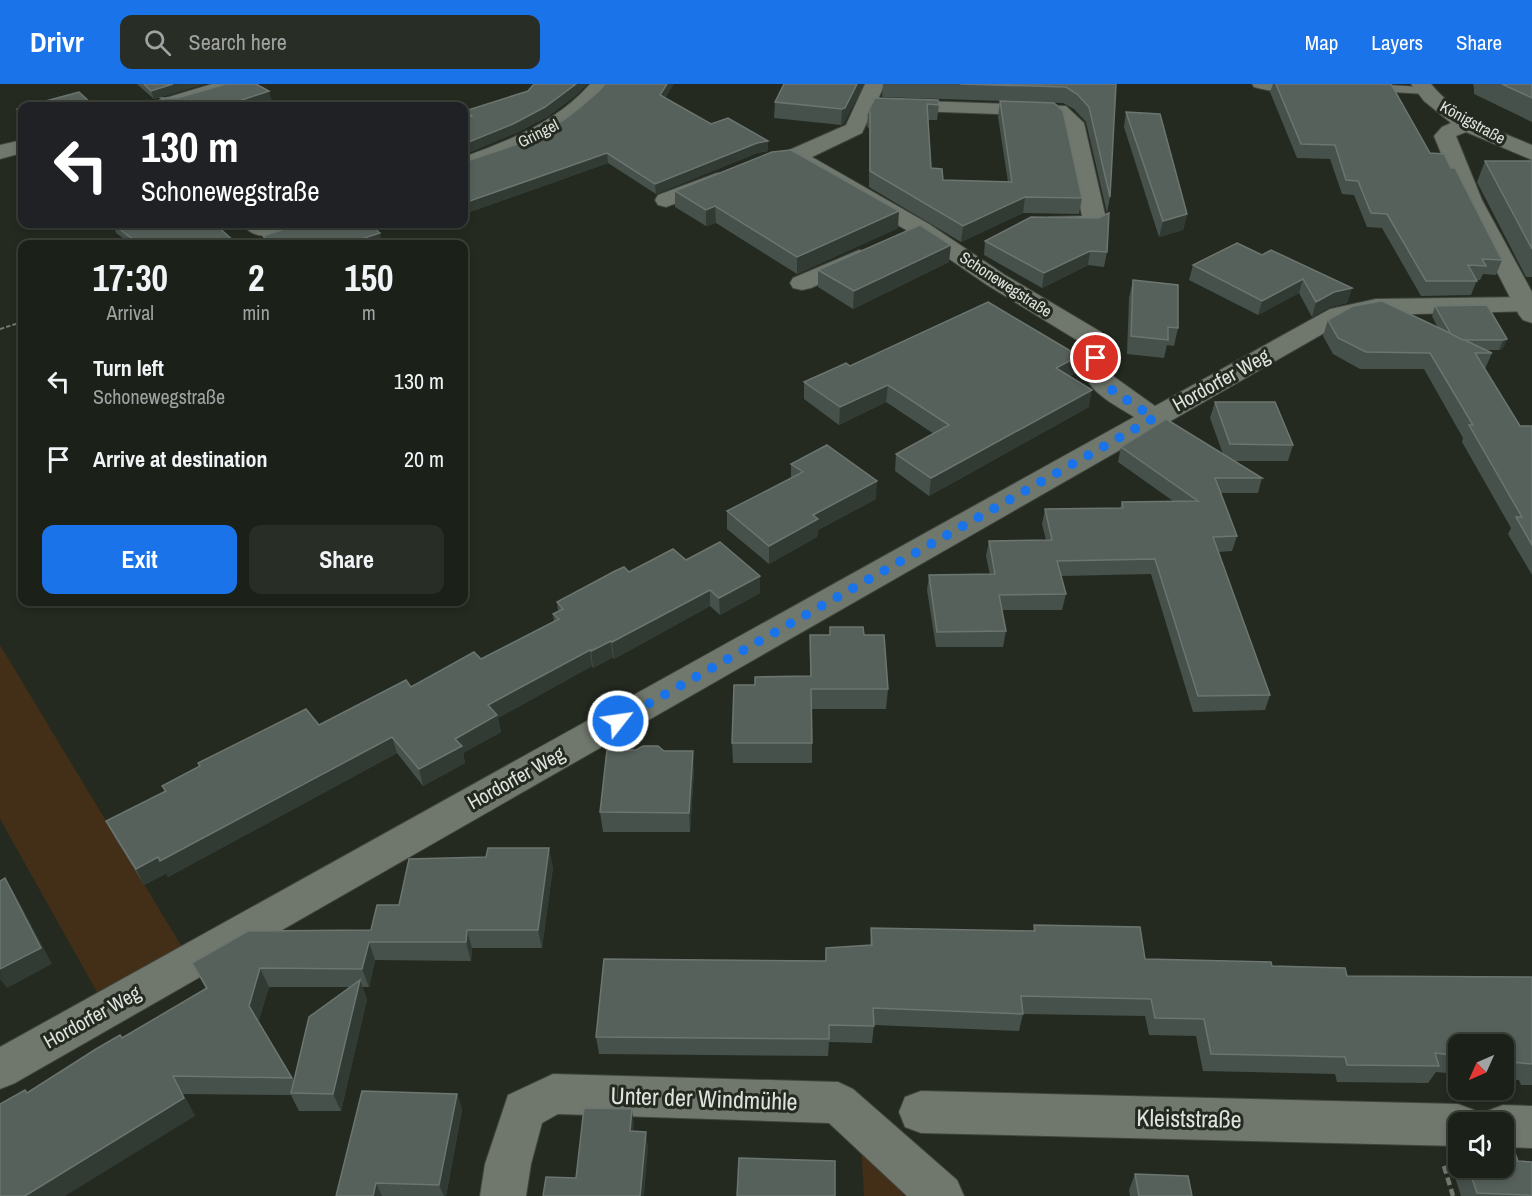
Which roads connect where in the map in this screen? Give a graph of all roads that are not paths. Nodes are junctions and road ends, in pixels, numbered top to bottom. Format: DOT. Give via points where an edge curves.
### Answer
graph roads {
  1 [pos="234,84"];
  2 [pos="601,84"];
  3 [pos="1259,84"];
  4 [pos="1323,84"];
  5 [pos="1423,87"];
  6 [pos="871,95"];
  7 [pos="173,102"];
  8 [pos="1469,123"];
  9 [pos="18,147"];
  10 [pos="0,152"];
  11 [pos="1532,153"];
  12 [pos="468,163"];
  13 [pos="733,174"];
  14 [pos="666,200"];
  15 [pos="1036,222"];
  16 [pos="899,239"];
  17 [pos="802,283"];
  18 [pos="1529,310"];
  19 [pos="1154,418"];
  20 [pos="0,1069"];
  21 [pos="921,1112"];
  22 [pos="1448,1125"];
  23 [pos="1514,1126"];
  24 [pos="1532,1127"];
  25 [pos="503,1196"];
  26 [pos="941,1196"];
  1 -- 7 [label="street"];
  2 -- 12 [label="street, Gringel" via="565,119 507,149"];
  3 -- 4 [label="lane" via="1280,88"];
  4 -- 5 [label="lane"];
  5 -- 8 [label="street, Königstraße" via="1433,100"];
  6 -- 15 [label="street" via="1057,101 1073,123 1095,223"];
  6 -- 16 [label="street, Schonewegstraße" via="855,129 786,158"];
  8 -- 11 [label="street, Königstraße"];
  8 -- 18 [label="street" via="1446,136 1471,200"];
  9 -- 10 [label="street"];
  13 -- 14 [label="street"];
  16 -- 17 [label="street"];
  16 -- 19 [label="street, Schonewegstraße" via="972,250 996,280 1092,338 1100,378"];
  18 -- 19 [label="street, Hordorfer Weg" via="1376,307 1345,312"];
  19 -- 20 [label="street, Hordorfer Weg"];
  21 -- 22 [label="street, Kleiststraße"];
  23 -- 24 [label="street"];
  25 -- 26 [label="street, Unter der Windmühle" via="524,1110 553,1094 838,1103"];
}
